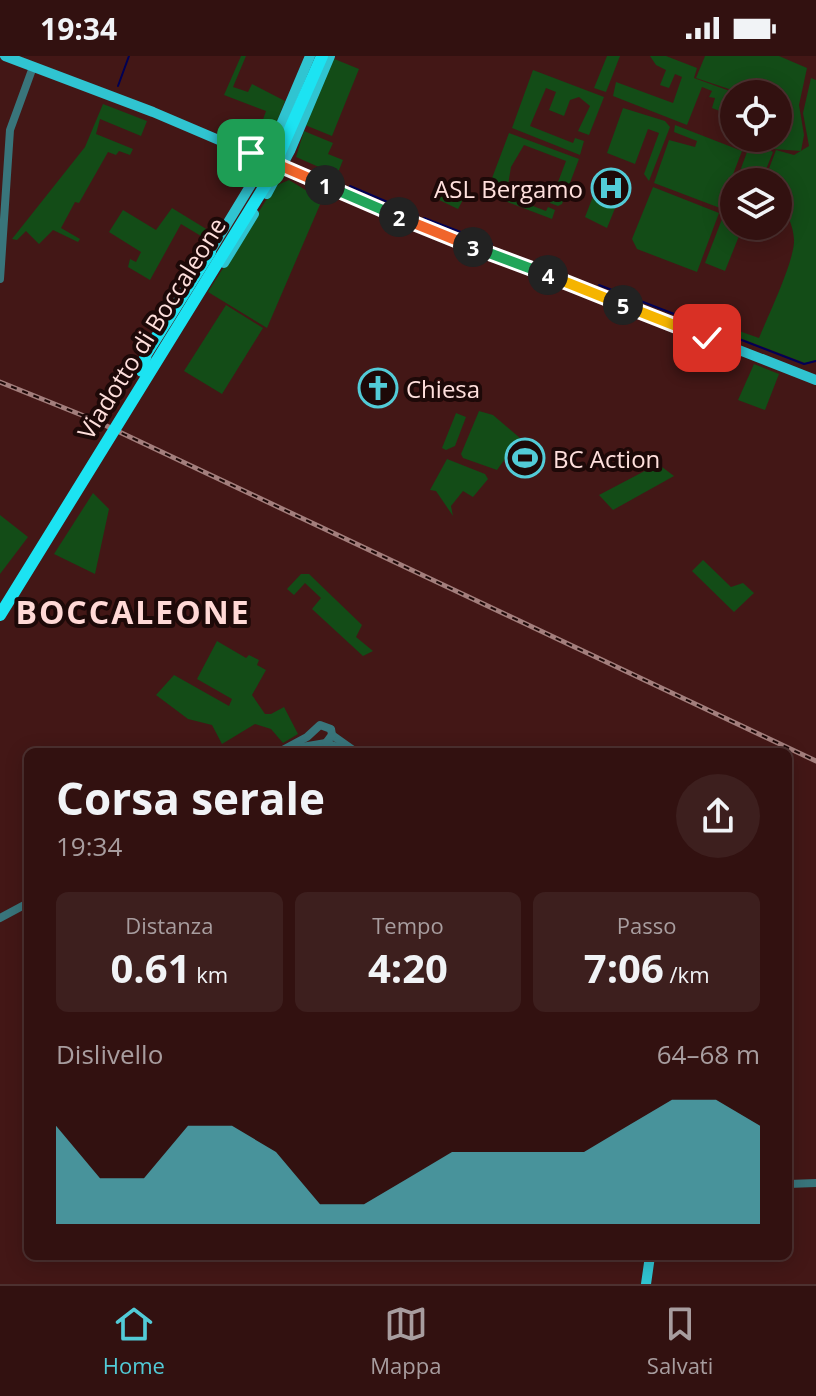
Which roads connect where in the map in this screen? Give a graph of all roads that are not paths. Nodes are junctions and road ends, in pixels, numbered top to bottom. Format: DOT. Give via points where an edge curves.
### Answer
graph roads {
  1 [pos="5,56"];
  2 [pos="312,56"];
  3 [pos="322,56"];
  4 [pos="330,56"];
  5 [pos="33,67"];
  6 [pos="290,151"];
  7 [pos="268,160"];
  8 [pos="283,166"];
  9 [pos="298,173"];
  10 [pos="238,241"];
  11 [pos="210,252"];
  12 [pos="224,263"];
  13 [pos="0,279"];
  14 [pos="145,373"];
  15 [pos="816,380"];
  16 [pos="0,602"];
  17 [pos="0,615"];
  18 [pos="329,739"];
  19 [pos="346,748"];
  20 [pos="24,905"];
  21 [pos="0,918"];
  22 [pos="816,1183"];
  23 [pos="792,1184"];
  24 [pos="649,1260"];
  25 [pos="646,1284"];
  1 -- 5 [label="main road"];
  2 -- 7 [label="main road"];
  2 -- 14 [label="highway, Viadotto di Boccaleone, bridge" via="261,181"];
  3 -- 14 [label="highway, Viadotto di Boccaleone, bridge" via="266,184"];
  4 -- 6 [label="main road"];
  5 -- 7 [label="main road"];
  5 -- 13 [label="street" via="10,130"];
  6 -- 8 [label="main road"];
  6 -- 9 [label="main road"];
  7 -- 8 [label="main road"];
  7 -- 10 [label="main road" via="271,171 236,231"];
  7 -- 11 [label="main road"];
  8 -- 9 [label="main road"];
  8 -- 10 [label="main road"];
  9 -- 15 [label="main road"];
  10 -- 12 [label="main road"];
  11 -- 14 [label="highway" via="146,354"];
  12 -- 14 [label="highway, bridge" via="161,362"];
  14 -- 16 [label="highway, Viadotto di Boccaleone"];
  14 -- 17 [label="highway, Viadotto di Boccaleone, bridge"];
  18 -- 18 [label="street" via="312,740 314,728 331,729"];
  18 -- 19 [label="street"];
  20 -- 21 [label="street"];
  22 -- 23 [label="street"];
  24 -- 25 [label="main road"];
}
